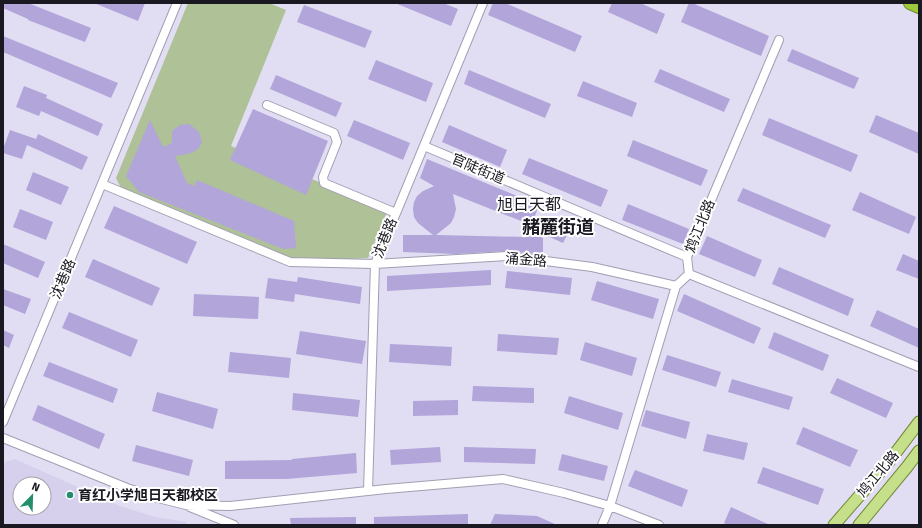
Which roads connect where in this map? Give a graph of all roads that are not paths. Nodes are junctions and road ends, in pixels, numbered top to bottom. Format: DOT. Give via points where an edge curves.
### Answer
graph roads {
  1 [pos="178,3"];
  2 [pos="483,3"];
  3 [pos="910,3"];
  4 [pos="919,7"];
  5 [pos="780,40"];
  6 [pos="267,105"];
  7 [pos="424,146"];
  8 [pos="102,184"];
  9 [pos="396,213"];
  10 [pos="687,257"];
  11 [pos="375,264"];
  12 [pos="689,274"];
  13 [pos="676,286"];
  14 [pos="919,367"];
  15 [pos="3,422"];
  16 [pos="919,422"];
  17 [pos="3,438"];
  18 [pos="919,450"];
  19 [pos="368,491"];
  20 [pos="186,505"];
  21 [pos="610,506"];
  22 [pos="234,525"];
  23 [pos="602,525"];
  24 [pos="659,525"];
  25 [pos="834,525"];
  26 [pos="859,525"];
  1 -- 8 [label="street, 沈巷路"];
  2 -- 7 [label="street, 沈巷路"];
  3 -- 4 [label="highway"];
  5 -- 10 [label="street, 鸩江北路"];
  6 -- 9 [label="street" via="334,133 337,142 323,177 324,183"];
  7 -- 9 [label="street, 沈巷路"];
  7 -- 10 [label="street, 官陡街道"];
  8 -- 11 [label="street, 涌金路" via="290,262"];
  8 -- 15 [label="street, 沈巷路"];
  9 -- 11 [label="street, 沈巷路"];
  10 -- 12 [label="street, 鸩江北路"];
  11 -- 13 [label="street, 涌金路" via="507,256 592,267"];
  11 -- 19 [label="street, 沈巷路"];
  12 -- 13 [label="street, 鸩江北路"];
  12 -- 14 [label="street"];
  13 -- 21 [label="street"];
  16 -- 25 [label="main road, 鸠江北路" via="888,463"];
  17 -- 20 [label="street" via="127,488"];
  18 -- 26 [label="main road, 鸠江北路" via="908,467"];
  19 -- 20 [label="street" via="230,506"];
  19 -- 21 [label="street" via="503,479"];
  20 -- 22 [label="street"];
  21 -- 23 [label="street"];
  21 -- 24 [label="street"];
}
